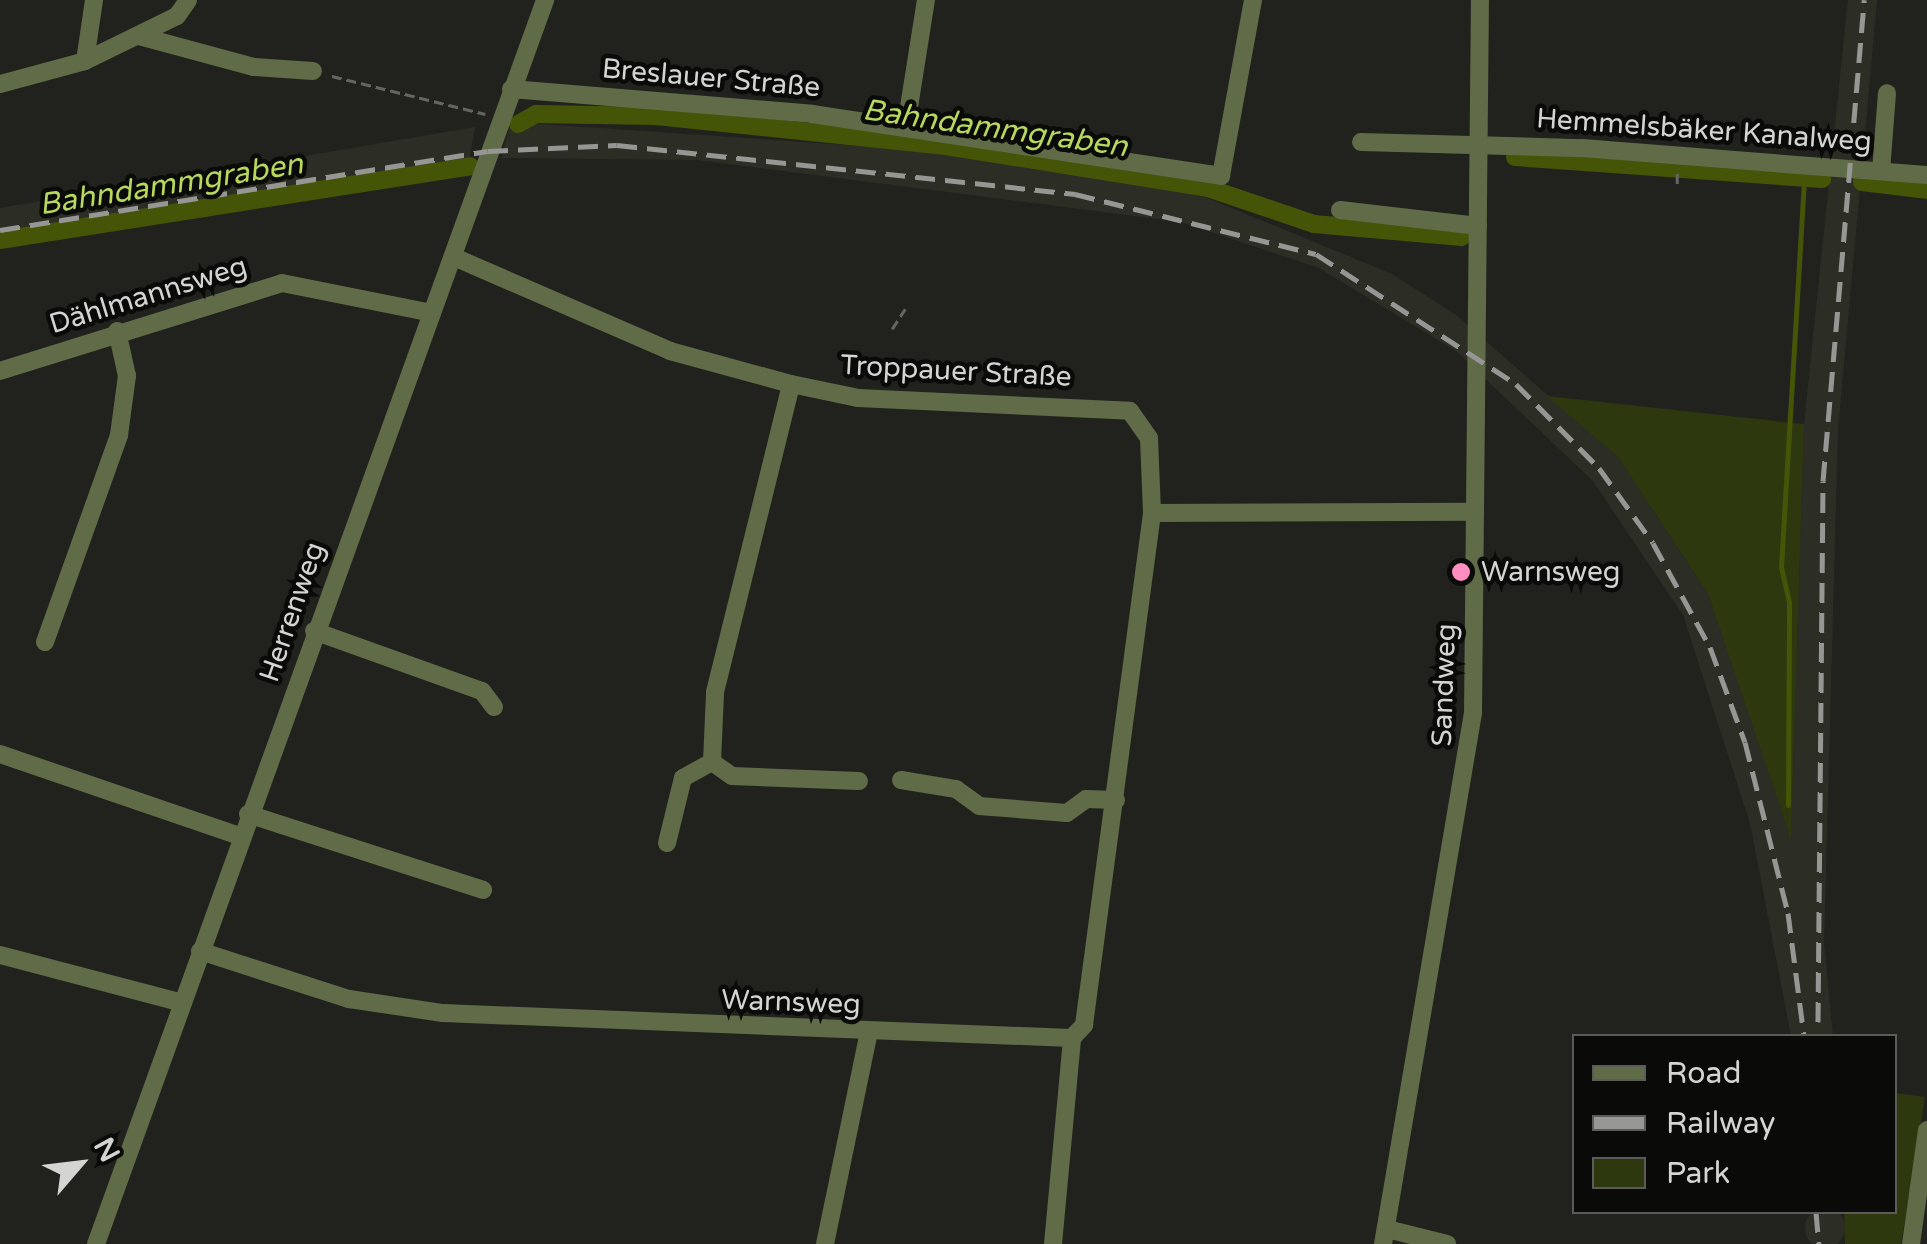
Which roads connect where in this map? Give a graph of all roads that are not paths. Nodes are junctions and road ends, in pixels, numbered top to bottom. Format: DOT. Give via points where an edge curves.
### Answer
graph roads {
  1 [pos="94,0"];
  2 [pos="188,0"];
  3 [pos="545,0"];
  4 [pos="926,0"];
  5 [pos="1253,0"];
  6 [pos="1480,0"];
  7 [pos="138,36"];
  8 [pos="85,61"];
  9 [pos="314,72"];
  10 [pos="0,84"];
  11 [pos="511,89"];
  12 [pos="1887,93"];
  13 [pos="906,126"];
  14 [pos="1361,142"];
  15 [pos="1478,143"];
  16 [pos="1881,170"];
  17 [pos="1927,175"];
  18 [pos="1340,210"];
  19 [pos="1478,226"];
  20 [pos="454,257"];
  21 [pos="432,313"];
  22 [pos="117,332"];
  23 [pos="0,371"];
  24 [pos="791,384"];
  25 [pos="1152,512"];
  26 [pos="1475,512"];
  27 [pos="314,630"];
  28 [pos="44,642"];
  29 [pos="494,707"];
  30 [pos="0,754"];
  31 [pos="712,762"];
  32 [pos="902,780"];
  33 [pos="859,781"];
  34 [pos="1116,800"];
  35 [pos="248,814"];
  36 [pos="240,836"];
  37 [pos="667,842"];
  38 [pos="482,890"];
  39 [pos="200,951"];
  40 [pos="0,955"];
  41 [pos="183,1003"];
  42 [pos="869,1032"];
  43 [pos="1072,1038"];
  44 [pos="1927,1130"];
  45 [pos="1385,1237"];
  46 [pos="96,1244"];
  47 [pos="825,1244"];
  48 [pos="1052,1244"];
  49 [pos="1447,1244"];
  50 [pos="1912,1244"];
  1 -- 8 [label="street"];
  2 -- 7 [label="street"];
  3 -- 11 [label="street, Herrenweg"];
  4 -- 13 [label="street"];
  5 -- 13 [label="street, Breslauer Straße" via="1221,176"];
  6 -- 15 [label="street, Sandweg"];
  7 -- 8 [label="street"];
  7 -- 9 [label="street" via="254,67"];
  8 -- 10 [label="street"];
  11 -- 13 [label="street, Breslauer Straße"];
  11 -- 20 [label="street, Herrenweg"];
  12 -- 16 [label="street"];
  14 -- 15 [label="street, Hemmelsbäker Kanalweg"];
  15 -- 16 [label="street, Hemmelsbäker Kanalweg"];
  15 -- 19 [label="street, Sandweg"];
  16 -- 17 [label="street, Hemmelsbäker Kanalweg"];
  18 -- 19 [label="street"];
  19 -- 26 [label="street, Sandweg"];
  20 -- 21 [label="street, Herrenweg"];
  20 -- 24 [label="street, Troppauer Straße" via="670,351"];
  21 -- 22 [label="street, Dählmannsweg" via="282,284"];
  21 -- 27 [label="street, Herrenweg"];
  22 -- 23 [label="street, Dählmannsweg"];
  22 -- 28 [label="street" via="126,376 120,434"];
  24 -- 25 [label="street, Troppauer Straße" via="858,398 1130,411 1148,438"];
  24 -- 31 [label="street" via="714,692"];
  25 -- 26 [label="street"];
  25 -- 34 [label="street"];
  26 -- 45 [label="street, Sandweg" via="1465,788"];
  27 -- 29 [label="street" via="482,691"];
  27 -- 35 [label="street, Herrenweg"];
  30 -- 36 [label="street"];
  31 -- 33 [label="street" via="732,776"];
  31 -- 37 [label="street" via="683,778"];
  32 -- 34 [label="street" via="956,789 979,806 1067,813 1086,799"];
  34 -- 43 [label="street" via="1084,1025"];
  35 -- 36 [label="street, Herrenweg"];
  35 -- 38 [label="street"];
  36 -- 39 [label="street, Herrenweg"];
  39 -- 41 [label="street, Herrenweg"];
  39 -- 42 [label="street, Warnsweg" via="348,999 443,1013"];
  40 -- 41 [label="street"];
  41 -- 46 [label="street, Herrenweg"];
  42 -- 43 [label="street, Warnsweg"];
  42 -- 47 [label="street"];
  43 -- 48 [label="street"];
  44 -- 50 [label="street"];
  45 -- 49 [label="street"];
}
